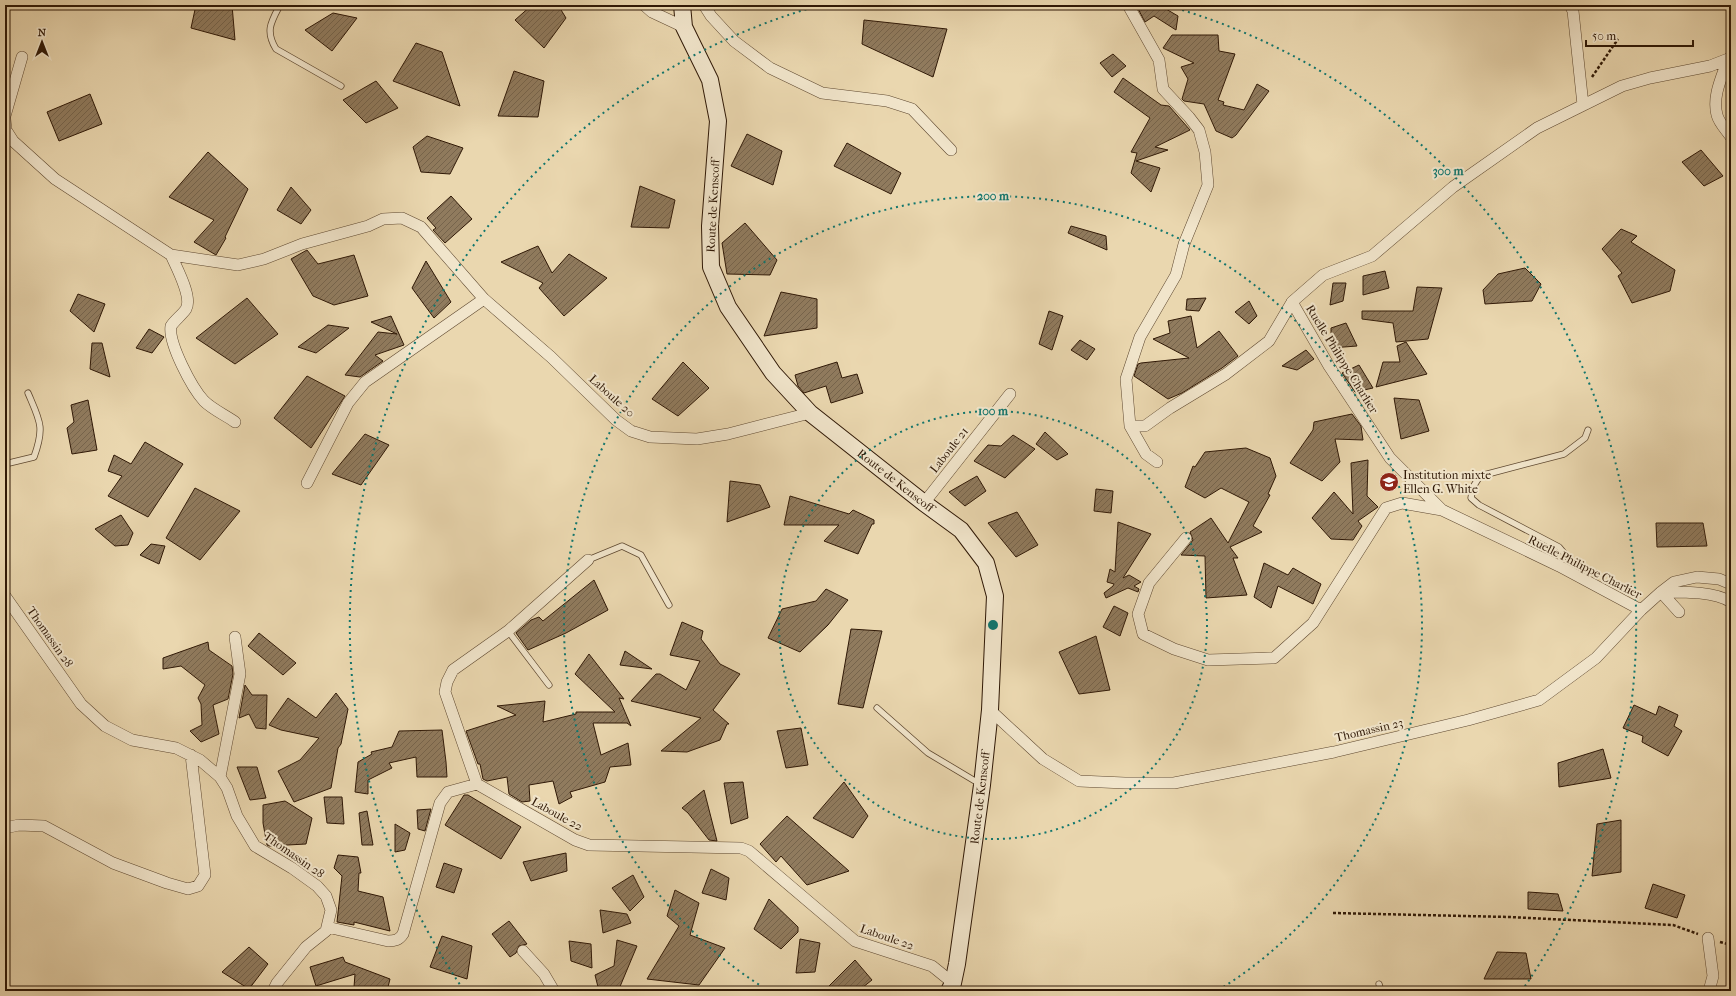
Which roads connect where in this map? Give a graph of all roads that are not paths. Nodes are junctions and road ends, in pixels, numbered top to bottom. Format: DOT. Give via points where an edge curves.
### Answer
graph roads {
  1 [pos="280,5"];
  2 [pos="644,5"];
  3 [pos="682,5"];
  4 [pos="704,5"];
  5 [pos="1128,5"];
  6 [pos="1570,5"];
  7 [pos="684,27"];
  8 [pos="22,57"];
  9 [pos="1729,58"];
  10 [pos="341,86"];
  11 [pos="1583,105"];
  12 [pos="5,116"];
  13 [pos="5,119"];
  14 [pos="1731,137"];
  15 [pos="951,150"];
  16 [pos="172,255"];
  17 [pos="484,299"];
  18 [pos="1292,302"];
  19 [pos="28,393"];
  20 [pos="1010,394"];
  21 [pos="810,413"];
  22 [pos="235,422"];
  23 [pos="1130,426"];
  24 [pos="1588,430"];
  25 [pos="1157,462"];
  26 [pos="5,464"];
  27 [pos="307,483"];
  28 [pos="924,503"];
  29 [pos="1442,510"];
  30 [pos="1186,538"];
  31 [pos="1569,559"];
  32 [pos="588,560"];
  33 [pos="1731,584"];
  34 [pos="1660,592"];
  35 [pos="5,596"];
  36 [pos="1731,602"];
  37 [pos="669,605"];
  38 [pos="1641,610"];
  39 [pos="1679,612"];
  40 [pos="508,631"];
  41 [pos="235,637"];
  42 [pos="549,686"];
  43 [pos="877,708"];
  44 [pos="990,710"];
  45 [pos="191,755"];
  46 [pos="220,778"];
  47 [pos="477,784"];
  48 [pos="982,785"];
  49 [pos="5,828"];
  50 [pos="327,927"];
  51 [pos="1708,938"];
  52 [pos="523,951"];
  53 [pos="1379,984"];
  54 [pos="951,987"];
  55 [pos="273,991"];
  56 [pos="554,991"];
  57 [pos="1381,991"];
  58 [pos="1710,991"];
  1 -- 10 [label="lane" via="270,24 270,39 276,49"];
  2 -- 7 [label="street" via="652,12"];
  3 -- 7 [label="main road, Route de Kenscoff"];
  4 -- 15 [label="street" via="734,41 770,68 822,93 887,101 912,109"];
  5 -- 23 [label="street" via="1159,60 1163,89 1199,130 1205,152 1208,185 1184,244 1176,275 1140,337 1126,379"];
  6 -- 11 [label="street" via="1573,11"];
  7 -- 21 [label="main road, Route de Kenscoff" via="710,80 718,121 710,226 711,267 728,307 773,373"];
  8 -- 12 [label="street"];
  9 -- 11 [label="street, Ruelle Philippe Charlier" via="1710,66 1622,86"];
  9 -- 14 [label="street" via="1716,102 1718,116"];
  11 -- 18 [label="street, Ruelle Philippe Charlier" via="1537,128 1453,187 1372,256 1323,275"];
  13 -- 16 [label="street" via="6,130 13,141 54,179"];
  16 -- 17 [label="street, Laboule 20" via="238,265 368,226 383,218 402,218 421,227"];
  16 -- 22 [label="street" via="188,302 171,326 171,341 193,387 205,402"];
  17 -- 21 [label="street, Laboule 20" via="551,357 616,420 632,431 650,437 697,439 728,434"];
  17 -- 27 [label="street" via="365,382 348,404"];
  18 -- 23 [label="street" via="1269,341 1226,374 1145,426"];
  18 -- 29 [label="street, Ruelle Philippe Charlier" via="1329,366 1390,458"];
  19 -- 26 [label="lane" via="41,424 40,440 34,457"];
  20 -- 28 [label="street, Laboule 21"];
  21 -- 28 [label="main road, Route de Kenscoff"];
  23 -- 25 [label="street" via="1146,454"];
  24 -- 31 [label="lane" via="1585,438 1564,454 1480,476 1473,487 1471,498 1479,505 1559,547"];
  28 -- 44 [label="main road, Route de Kenscoff" via="961,530 986,563 995,596"];
  29 -- 30 [label="street" via="1402,503 1386,508 1312,623 1274,658 1208,660 1174,649 1143,634 1138,614 1149,583"];
  29 -- 38 [label="street, Ruelle Philippe Charlier" via="1559,566"];
  32 -- 37 [label="lane" via="622,546 641,555"];
  32 -- 40 [label="street"];
  33 -- 34 [label="street, Thomassin 23" via="1719,579 1697,577 1674,582"];
  34 -- 36 [label="street" via="1694,593 1726,598"];
  34 -- 38 [label="street, Thomassin 23"];
  34 -- 39 [label="street"];
  35 -- 45 [label="street, Thomassin 28" via="81,704 105,726 132,740 176,748"];
  38 -- 44 [label="street, Thomassin 23" via="1596,658 1539,700 1334,752 1174,783 1079,780 1043,759"];
  40 -- 42 [label="lane"];
  40 -- 47 [label="street" via="453,670 447,682 446,692"];
  41 -- 46 [label="street" via="240,674"];
  43 -- 48 [label="lane" via="928,753"];
  44 -- 48 [label="main road, Route de Kenscoff"];
  45 -- 46 [label="street, Thomassin 28"];
  45 -- 49 [label="street" via="205,875 198,886 188,889 113,863 44,826 19,825"];
  46 -- 50 [label="street, Thomassin 28" via="227,788 237,816 255,846 292,868 326,896 331,910"];
  47 -- 50 [label="street" via="448,792 440,803 400,938 388,941"];
  47 -- 54 [label="street, Laboule 22" via="575,840 589,845 741,848 749,851 855,941 932,966"];
  48 -- 54 [label="main road, Route de Kenscoff" via="957,964"];
  50 -- 55 [label="street" via="320,937 306,948"];
  51 -- 58 [label="street" via="1713,976"];
  52 -- 56 [label="street" via="544,974"];
  53 -- 57 [label="lane"];
}
